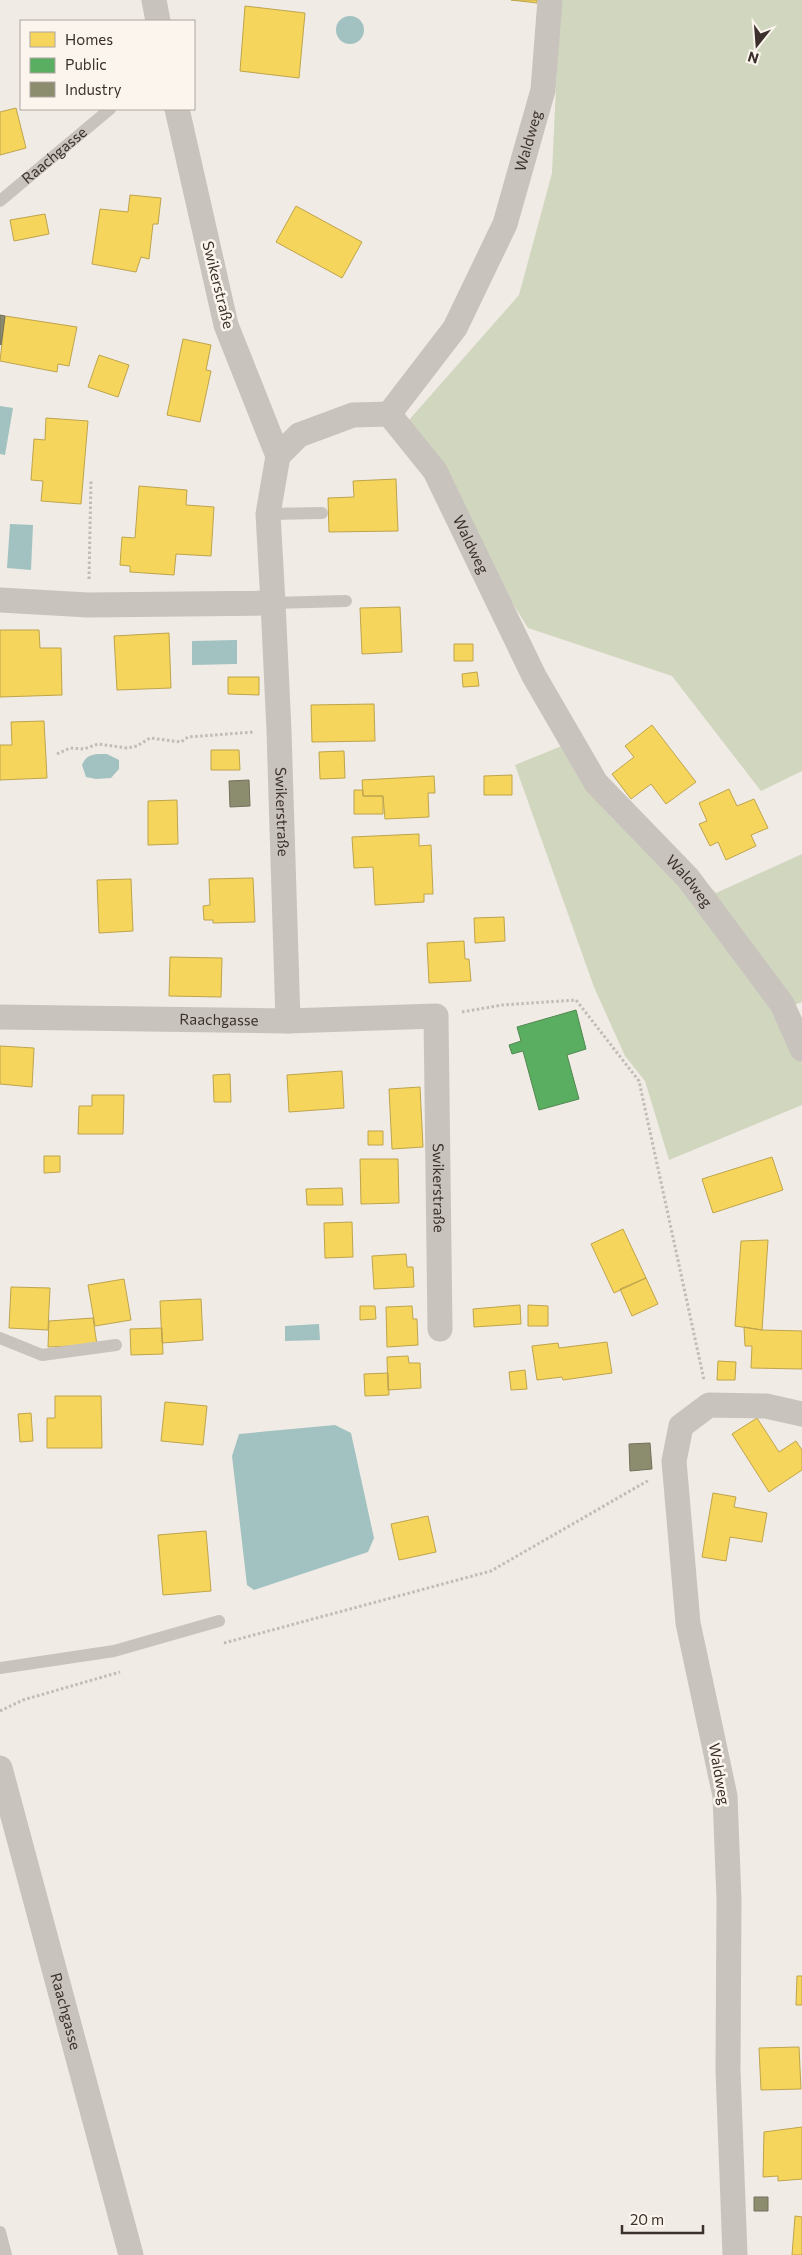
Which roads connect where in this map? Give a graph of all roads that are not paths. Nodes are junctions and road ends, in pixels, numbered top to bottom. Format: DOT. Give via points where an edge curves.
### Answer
graph roads {
  1 [pos="154,0"];
  2 [pos="550,0"];
  3 [pos="158,20"];
  4 [pos="109,110"];
  5 [pos="177,110"];
  6 [pos="0,201"];
  7 [pos="389,414"];
  8 [pos="278,456"];
  9 [pos="322,513"];
  10 [pos="268,514"];
  11 [pos="0,600"];
  12 [pos="346,601"];
  13 [pos="273,603"];
  14 [pos="436,1016"];
  15 [pos="0,1017"];
  16 [pos="288,1021"];
  17 [pos="802,1049"];
  18 [pos="440,1329"];
  19 [pos="0,1338"];
  20 [pos="116,1345"];
  21 [pos="802,1414"];
  22 [pos="219,1621"];
  23 [pos="0,1668"];
  24 [pos="0,1768"];
  25 [pos="0,2232"];
  26 [pos="6,2255"];
  27 [pos="131,2255"];
  28 [pos="734,2255"];
  1 -- 3 [label="street"];
  2 -- 7 [label="street, Waldweg" via="543,90 505,224 455,328"];
  4 -- 6 [label="lane, Raachgasse"];
  5 -- 8 [label="street, Swikerstraße" via="226,325"];
  7 -- 8 [label="street" via="353,415 308,431 299,435"];
  7 -- 17 [label="street, Waldweg" via="435,471 534,676 596,783 688,878 782,1004"];
  8 -- 10 [label="street, Swikerstraße"];
  9 -- 10 [label="lane"];
  10 -- 13 [label="street, Swikerstraße"];
  11 -- 13 [label="street" via="88,605"];
  12 -- 13 [label="lane"];
  13 -- 16 [label="street, Swikerstraße"];
  14 -- 16 [label="street, Raachgasse"];
  14 -- 18 [label="street, Swikerstraße"];
  15 -- 16 [label="street, Raachgasse"];
  19 -- 20 [label="lane" via="42,1355"];
  21 -- 28 [label="street, Waldweg" via="766,1406 709,1405 680,1426 674,1461 688,1623 725,1796"];
  22 -- 23 [label="lane" via="114,1651"];
  24 -- 27 [label="street, Raachgasse"];
  25 -- 26 [label="lane"];
}
